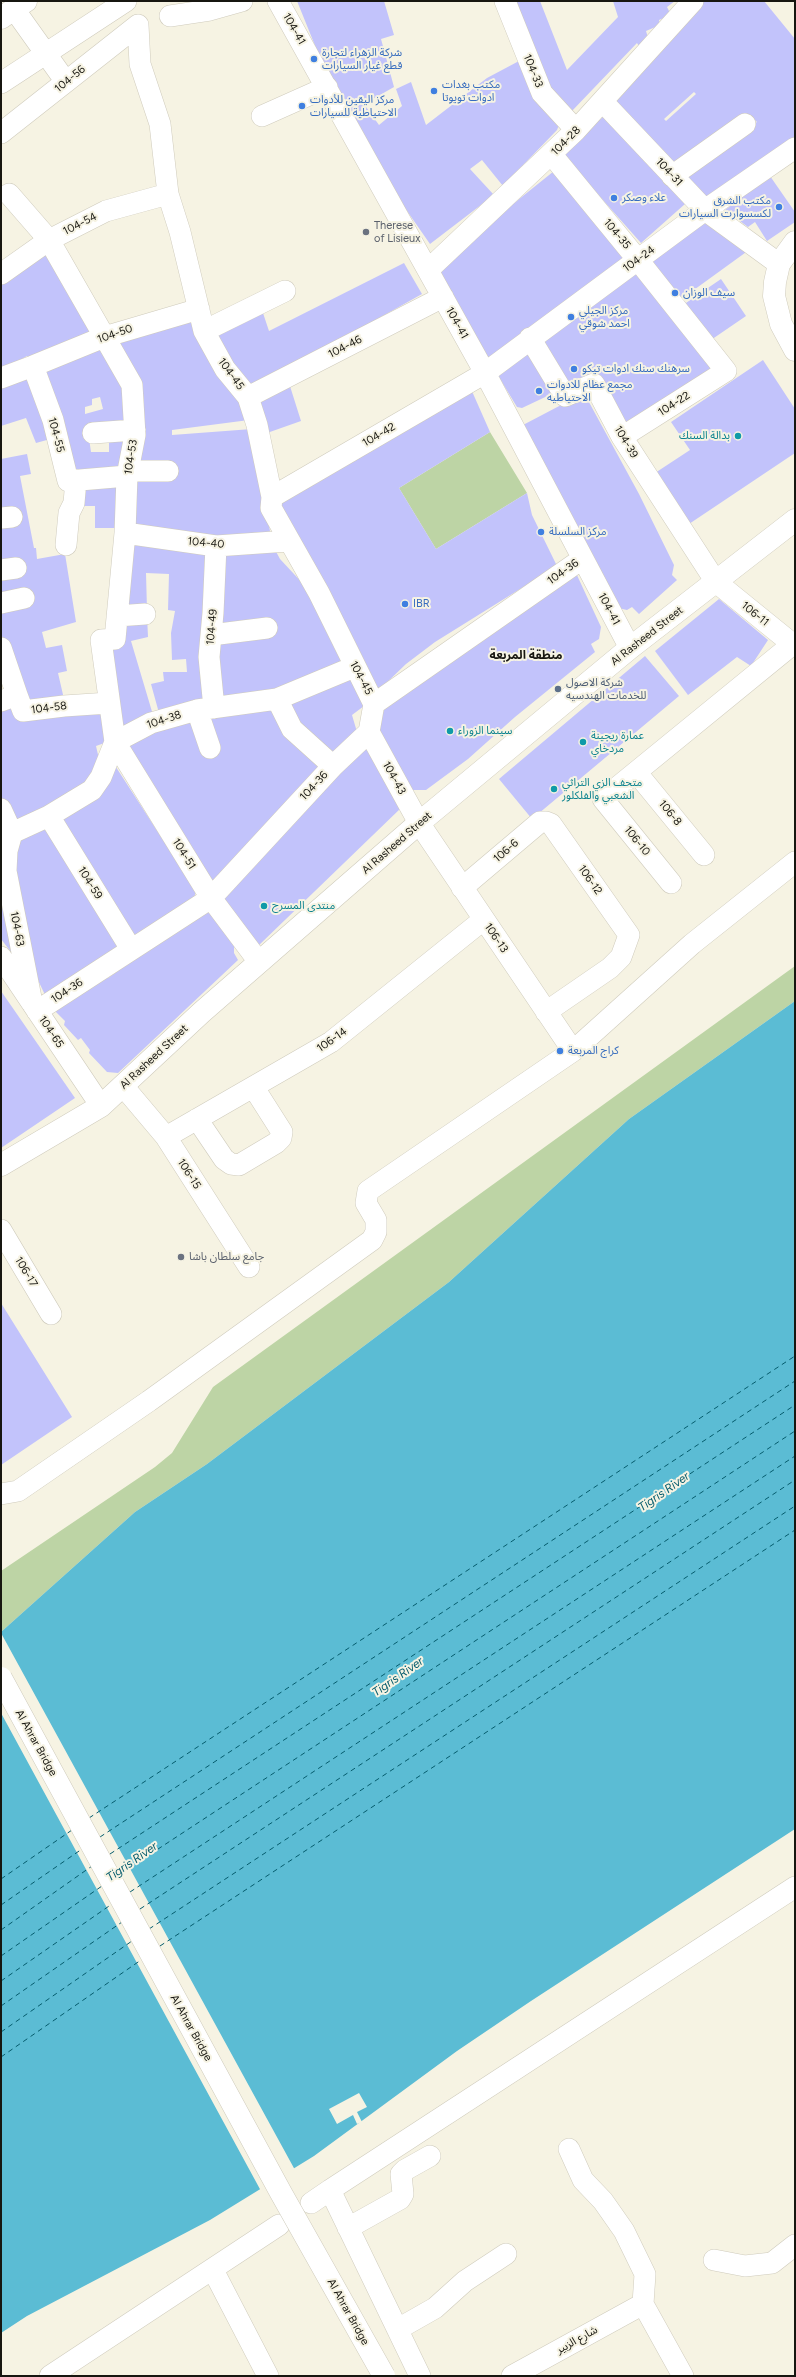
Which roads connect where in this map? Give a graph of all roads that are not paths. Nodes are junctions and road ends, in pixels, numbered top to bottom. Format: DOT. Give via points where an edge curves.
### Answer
graph roads {
  1 [pos="126,1"];
  2 [pos="242,1"];
  3 [pos="278,1"];
  4 [pos="505,1"];
  5 [pos="693,1"];
  6 [pos="14,9"];
  7 [pos="170,16"];
  8 [pos="138,24"];
  9 [pos="46,53"];
  10 [pos="66,82"];
  11 [pos="1,83"];
  12 [pos="327,88"];
  13 [pos="603,102"];
  14 [pos="262,116"];
  15 [pos="745,124"];
  16 [pos="576,130"];
  17 [pos="1,133"];
  18 [pos="795,148"];
  19 [pos="552,155"];
  20 [pos="672,176"];
  21 [pos="9,194"];
  22 [pos="168,194"];
  23 [pos="705,210"];
  24 [pos="49,240"];
  25 [pos="795,242"];
  26 [pos="638,260"];
  27 [pos="787,266"];
  28 [pos="428,270"];
  29 [pos="1,274"];
  30 [pos="285,291"];
  31 [pos="443,297"];
  32 [pos="199,309"];
  33 [pos="795,324"];
  34 [pos="204,331"];
  35 [pos="104,337"];
  36 [pos="530,338"];
  37 [pos="795,350"];
  38 [pos="33,366"];
  39 [pos="726,370"];
  40 [pos="485,373"];
  41 [pos="1,378"];
  42 [pos="248,397"];
  43 [pos="134,430"];
  44 [pos="93,433"];
  45 [pos="622,437"];
  46 [pos="168,471"];
  47 [pos="128,474"];
  48 [pos="76,480"];
  49 [pos="272,497"];
  50 [pos="795,520"];
  51 [pos="125,533"];
  52 [pos="288,541"];
  53 [pos="66,545"];
  54 [pos="216,546"];
  55 [pos="582,559"];
  56 [pos="716,582"];
  57 [pos="24,598"];
  58 [pos="1,603"];
  59 [pos="144,614"];
  60 [pos="118,616"];
  61 [pos="267,628"];
  62 [pos="211,635"];
  63 [pos="794,645"];
  64 [pos="1,648"];
  65 [pos="630,648"];
  66 [pos="354,667"];
  67 [pos="9,698"];
  68 [pos="277,699"];
  69 [pos="109,703"];
  70 [pos="374,704"];
  71 [pos="206,709"];
  72 [pos="369,732"];
  73 [pos="115,742"];
  74 [pos="210,748"];
  75 [pos="333,766"];
  76 [pos="636,772"];
  77 [pos="1,809"];
  78 [pos="49,816"];
  79 [pos="419,824"];
  80 [pos="551,824"];
  81 [pos="12,833"];
  82 [pos="704,855"];
  83 [pos="795,862"];
  84 [pos="671,883"];
  85 [pos="462,888"];
  86 [pos="211,898"];
  87 [pos="483,920"];
  88 [pos="131,949"];
  89 [pos="1,957"];
  90 [pos="259,962"];
  91 [pos="34,1007"];
  92 [pos="546,1012"];
  93 [pos="573,1051"];
  94 [pos="123,1086"];
  95 [pos="254,1088"];
  96 [pos="101,1106"];
  97 [pos="197,1119"];
  98 [pos="166,1137"];
  99 [pos="1,1165"];
  100 [pos="1,1230"];
  101 [pos="249,1267"];
  102 [pos="51,1314"];
  103 [pos="1,1494"];
  104 [pos="1,1678"];
  105 [pos="795,1887"];
  106 [pos="569,2149"];
  107 [pos="430,2156"];
  108 [pos="330,2190"];
  109 [pos="311,2203"];
  110 [pos="280,2225"];
  111 [pos="348,2228"];
  112 [pos="795,2245"];
  113 [pos="506,2254"];
  114 [pos="714,2260"];
  115 [pos="214,2270"];
  116 [pos="643,2304"];
  117 [pos="398,2329"];
  118 [pos="682,2375"];
  119 [pos="50,2376"];
  120 [pos="268,2376"];
  121 [pos="384,2376"];
  122 [pos="420,2376"];
  123 [pos="512,2376"];
  1 -- 9 [label="street"];
  2 -- 7 [label="street" via="210,10"];
  3 -- 12 [label="street, 104-41"];
  4 -- 16 [label="street, 104-33" via="542,93"];
  5 -- 13 [label="street, 104-28"];
  6 -- 9 [label="street"];
  8 -- 10 [label="street, 104-56"];
  8 -- 22 [label="street, 104-45" via="140,64 160,124"];
  9 -- 10 [label="street"];
  9 -- 11 [label="street"];
  10 -- 17 [label="street, 104-56"];
  12 -- 14 [label="street"];
  12 -- 28 [label="street, 104-41"];
  13 -- 16 [label="street, 104-28"];
  13 -- 20 [label="street, 104-31"];
  15 -- 20 [label="street"];
  16 -- 19 [label="street, 104-28"];
  18 -- 23 [label="street, 104-24"];
  19 -- 26 [label="street, 104-35"];
  19 -- 28 [label="street, 104-28"];
  20 -- 23 [label="street, 104-31"];
  21 -- 24 [label="street, 104-53"];
  22 -- 24 [label="street, 104-54" via="106,211"];
  22 -- 32 [label="street, 104-45"];
  23 -- 26 [label="street, 104-24"];
  23 -- 27 [label="street, 104-31"];
  24 -- 29 [label="street, 104-54"];
  24 -- 35 [label="street, 104-53"];
  25 -- 27 [label="main road"];
  26 -- 36 [label="street, 104-24"];
  26 -- 39 [label="street, 104-35"];
  27 -- 33 [label="main road" via="787,296"];
  27 -- 37 [label="main road" via="775,282 776,311"];
  28 -- 31 [label="street, 104-41"];
  30 -- 34 [label="street"];
  31 -- 40 [label="street, 104-41" via="469,354"];
  31 -- 42 [label="street, 104-46"];
  32 -- 34 [label="street, 104-45"];
  32 -- 35 [label="street, 104-50"];
  34 -- 42 [label="street, 104-45" via="225,369"];
  35 -- 38 [label="street, 104-50"];
  35 -- 43 [label="street, 104-53" via="132,385"];
  36 -- 40 [label="street, 104-24"];
  36 -- 45 [label="street, 104-39" via="565,396 594,384"];
  38 -- 41 [label="street"];
  38 -- 48 [label="street, 104-55" via="53,420 68,481"];
  39 -- 45 [label="street, 104-22"];
  40 -- 49 [label="street, 104-42"];
  40 -- 55 [label="street, 104-41"];
  42 -- 49 [label="street, 104-45" via="257,425"];
  43 -- 44 [label="street"];
  43 -- 47 [label="street, 104-53"];
  45 -- 56 [label="street, 104-39"];
  46 -- 47 [label="street"];
  47 -- 48 [label="street"];
  47 -- 51 [label="street, 104-53"];
  48 -- 53 [label="street"];
  49 -- 52 [label="street, 104-45" via="271,508"];
  50 -- 56 [label="main road, Al Rasheed Street"];
  51 -- 54 [label="street, 104-40"];
  51 -- 60 [label="street, 104-53"];
  52 -- 54 [label="street, 104-40"];
  52 -- 66 [label="street, 104-45" via="319,593"];
  54 -- 62 [label="street, 104-49"];
  55 -- 65 [label="street, 104-41"];
  55 -- 70 [label="street, 104-36"];
  56 -- 63 [label="street, 106-11"];
  56 -- 65 [label="main road, Al Rasheed Street"];
  57 -- 58 [label="street"];
  59 -- 60 [label="street"];
  60 -- 69 [label="street, 104-53" via="115,639 101,640"];
  61 -- 62 [label="street"];
  62 -- 71 [label="street, 104-49"];
  63 -- 76 [label="street"];
  64 -- 67 [label="street"];
  65 -- 79 [label="main road, Al Rasheed Street"];
  66 -- 68 [label="street, 104-38"];
  66 -- 70 [label="street, 104-45"];
  67 -- 69 [label="street, 104-58" via="23,711"];
  68 -- 71 [label="street, 104-38"];
  68 -- 75 [label="street" via="292,729"];
  69 -- 73 [label="street, 104-53"];
  70 -- 72 [label="street"];
  71 -- 73 [label="street, 104-38" via="151,723"];
  71 -- 74 [label="street, 104-49"];
  72 -- 75 [label="street, 104-36"];
  72 -- 79 [label="street, 104-43"];
  73 -- 78 [label="street" via="101,777 92,790"];
  73 -- 86 [label="street, 104-51"];
  75 -- 86 [label="street, 104-36"];
  76 -- 82 [label="street, 106-8"];
  76 -- 84 [label="street, 106-10" via="603,799"];
  77 -- 81 [label="street"];
  78 -- 81 [label="street"];
  78 -- 88 [label="street, 104-59"];
  79 -- 85 [label="street, 106-13"];
  79 -- 90 [label="main road, Al Rasheed Street"];
  80 -- 85 [label="street, 106-6" via="540,822"];
  80 -- 92 [label="street, 106-12" via="629,935 622,957 614,965"];
  81 -- 91 [label="street, 104-63" via="7,851 6,871"];
  83 -- 93 [label="street" via="692,944"];
  85 -- 87 [label="street, 106-13"];
  86 -- 88 [label="street, 104-36"];
  86 -- 90 [label="street, 104-51"];
  87 -- 92 [label="street, 106-13"];
  87 -- 95 [label="street, 106-14" via="331,1042"];
  88 -- 91 [label="street, 104-36"];
  89 -- 91 [label="street, 104-65"];
  90 -- 94 [label="main road, Al Rasheed Street"];
  91 -- 96 [label="street, 104-65"];
  92 -- 93 [label="street, 106-13"];
  93 -- 103 [label="street" via="368,1190 366,1203 376,1220 376,1232 372,1240 149,1401 18,1491"];
  94 -- 96 [label="main road, Al Rasheed Street"];
  94 -- 98 [label="street, 106-15"];
  95 -- 97 [label="street, 106-14"];
  95 -- 97 [label="street" via="282,1132 282,1138 239,1165 231,1164 224,1159"];
  96 -- 99 [label="main road, Al Rasheed Street"];
  97 -- 98 [label="street, 106-14"];
  98 -- 101 [label="street, 106-15"];
  100 -- 102 [label="street, 106-17"];
  104 -- 121 [label="main road, Al Ahrar Bridge, bridge" via="281,2193"];
  105 -- 108 [label="street"];
  106 -- 116 [label="street" via="583,2180 603,2201 624,2231 645,2274"];
  107 -- 111 [label="street" via="401,2174 403,2194 400,2199"];
  108 -- 109 [label="street"];
  108 -- 111 [label="street"];
  110 -- 115 [label="street"];
  111 -- 117 [label="street"];
  112 -- 114 [label="street" via="772,2262 745,2266"];
  113 -- 117 [label="street" via="465,2281 435,2308"];
  115 -- 119 [label="street"];
  115 -- 120 [label="street"];
  116 -- 118 [label="street"];
  116 -- 123 [label="street, شارع الزبير"];
  117 -- 122 [label="street"];
}
